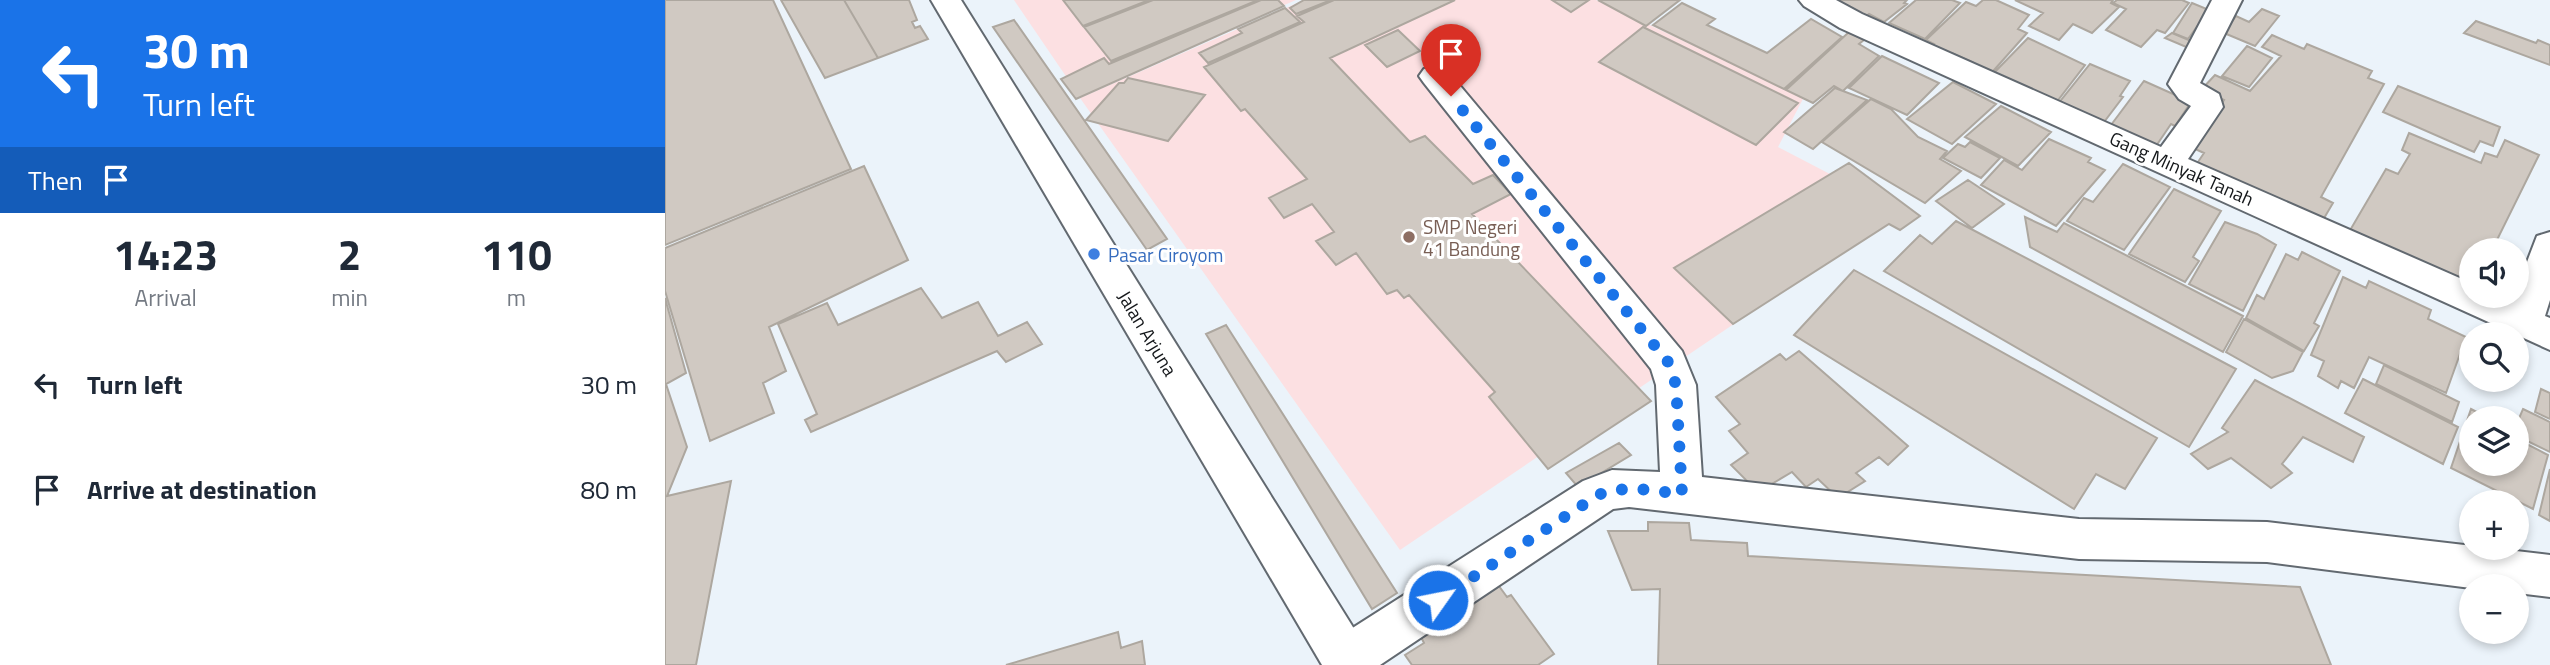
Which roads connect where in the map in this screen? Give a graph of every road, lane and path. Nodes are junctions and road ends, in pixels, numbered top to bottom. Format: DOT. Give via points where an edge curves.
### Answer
graph roads {
  1 [pos="946,0"];
  2 [pos="1814,0"];
  3 [pos="2226,0"];
  4 [pos="1435,76"];
  5 [pos="2169,161"];
  6 [pos="2550,246"];
  7 [pos="2537,330"];
  8 [pos="1682,494"];
  9 [pos="2550,576"];
  10 [pos="1348,663"];
  1 -- 10 [label="street, Jalan Arjuna"];
  2 -- 5 [label="street, Gang Minyak Tanah" via="1851,21"];
  3 -- 5 [label="street" via="2184,84 2208,102 2207,107"];
  4 -- 8 [label="street" via="1668,362 1676,385"];
  5 -- 7 [label="street, Gang Minyak Tanah"];
  6 -- 7 [label="street"];
  8 -- 9 [label="street" via="2079,539 2267,542"];
  8 -- 10 [label="street" via="1629,488 1598,495"];
}
